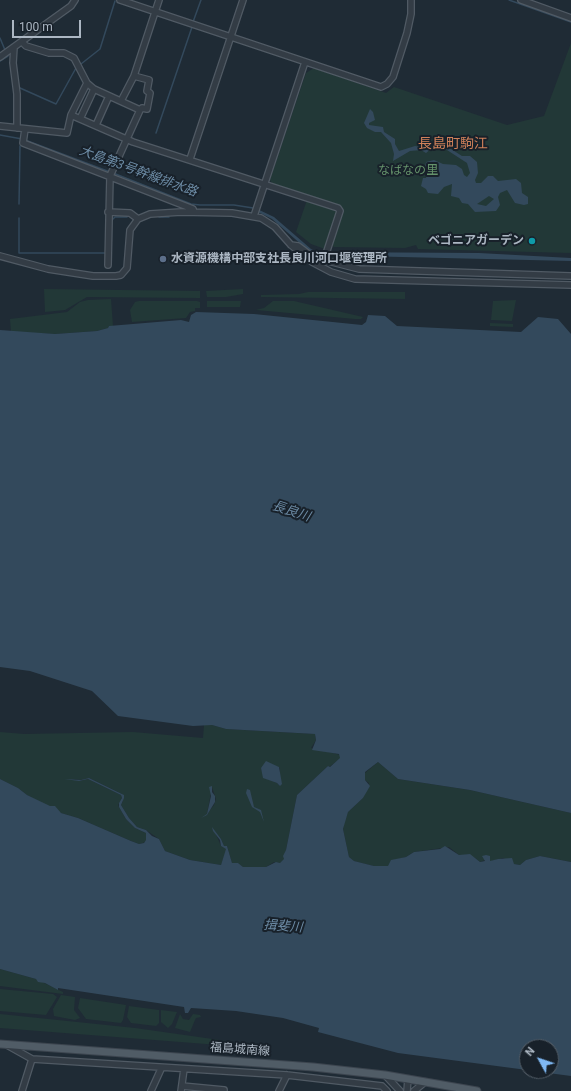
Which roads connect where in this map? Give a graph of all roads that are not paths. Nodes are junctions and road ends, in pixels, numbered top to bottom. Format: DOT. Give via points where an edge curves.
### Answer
graph roads {
  1 [pos="75,0"];
  2 [pos="120,0"];
  3 [pos="159,0"];
  4 [pos="243,0"];
  5 [pos="411,0"];
  6 [pos="521,0"];
  7 [pos="155,12"];
  8 [pos="571,18"];
  9 [pos="231,37"];
  10 [pos="22,42"];
  11 [pos="14,47"];
  12 [pos="0,57"];
  13 [pos="305,62"];
  14 [pos="134,76"];
  15 [pos="87,83"];
  16 [pos="94,89"];
  17 [pos="109,96"];
  18 [pos="121,101"];
  19 [pos="140,110"];
  20 [pos="71,115"];
  21 [pos="80,119"];
  22 [pos="96,125"];
  23 [pos="0,126"];
  24 [pos="17,128"];
  25 [pos="25,129"];
  26 [pos="126,139"];
  27 [pos="190,159"];
  28 [pos="111,174"];
  29 [pos="264,184"];
  30 [pos="108,212"];
  31 [pos="194,212"];
  32 [pos="254,214"];
  33 [pos="138,219"];
  34 [pos="291,245"];
  35 [pos="0,256"];
  36 [pos="326,256"];
  37 [pos="108,265"];
  38 [pos="571,276"];
  39 [pos="571,286"];
  40 [pos="3,1044"];
  41 [pos="32,1059"];
  42 [pos="161,1069"];
  43 [pos="184,1069"];
  44 [pos="287,1075"];
  45 [pos="386,1075"];
  46 [pos="408,1079"];
  47 [pos="425,1082"];
  48 [pos="182,1088"];
  49 [pos="224,1090"];
  50 [pos="22,1091"];
  51 [pos="151,1091"];
  52 [pos="279,1091"];
  53 [pos="387,1091"];
  54 [pos="400,1091"];
  55 [pos="407,1091"];
  56 [pos="414,1091"];
  57 [pos="477,1091"];
  1 -- 10 [label="street" via="71,6"];
  2 -- 7 [label="street"];
  3 -- 7 [label="street"];
  4 -- 9 [label="street"];
  5 -- 13 [label="street" via="407,33 392,77 384,86 376,86"];
  6 -- 8 [label="street"];
  7 -- 9 [label="street"];
  7 -- 14 [label="street"];
  9 -- 13 [label="street"];
  9 -- 27 [label="street"];
  10 -- 11 [label="street"];
  10 -- 15 [label="street" via="26,46 74,58"];
  11 -- 12 [label="street"];
  11 -- 24 [label="street"];
  13 -- 29 [label="street"];
  14 -- 18 [label="street"];
  14 -- 19 [label="street" via="149,80 146,91 150,93 147,109"];
  15 -- 16 [label="street"];
  15 -- 20 [label="street"];
  16 -- 17 [label="street"];
  16 -- 21 [label="street"];
  17 -- 18 [label="street"];
  17 -- 22 [label="street"];
  18 -- 19 [label="street"];
  19 -- 26 [label="street"];
  20 -- 21 [label="street"];
  20 -- 25 [label="street" via="67,133"];
  21 -- 22 [label="street"];
  22 -- 26 [label="street"];
  23 -- 24 [label="street"];
  24 -- 25 [label="street"];
  25 -- 28 [label="street" via="23,140"];
  26 -- 27 [label="street"];
  26 -- 28 [label="street"];
  27 -- 29 [label="street"];
  28 -- 30 [label="street"];
  28 -- 31 [label="street" via="193,209"];
  29 -- 32 [label="street"];
  29 -- 36 [label="street" via="338,208 340,211"];
  30 -- 33 [label="street" via="130,213"];
  30 -- 37 [label="street"];
  31 -- 32 [label="street"];
  31 -- 33 [label="street" via="150,214"];
  32 -- 34 [label="street" via="275,227"];
  33 -- 35 [label="street" via="130,230 126,268 121,275 93,276 48,269"];
  34 -- 36 [label="street" via="298,246 310,255"];
  34 -- 39 [label="street" via="321,268 355,279"];
  36 -- 38 [label="street" via="359,269"];
  40 -- 41 [label="street"];
  40 -- 45 [label="main road, 福島城南線" via="242,1061"];
  41 -- 42 [label="street"];
  41 -- 50 [label="street"];
  42 -- 43 [label="street"];
  42 -- 51 [label="street"];
  43 -- 44 [label="street"];
  43 -- 48 [label="street"];
  44 -- 52 [label="street"];
  44 -- 53 [label="street" via="382,1086"];
  45 -- 46 [label="main road, 福島城南線"];
  45 -- 54 [label="street"];
  46 -- 47 [label="main road, 福島城南線"];
  46 -- 55 [label="street"];
  47 -- 56 [label="street"];
  47 -- 57 [label="main road, 福島城南線"];
  48 -- 49 [label="street"];
}
